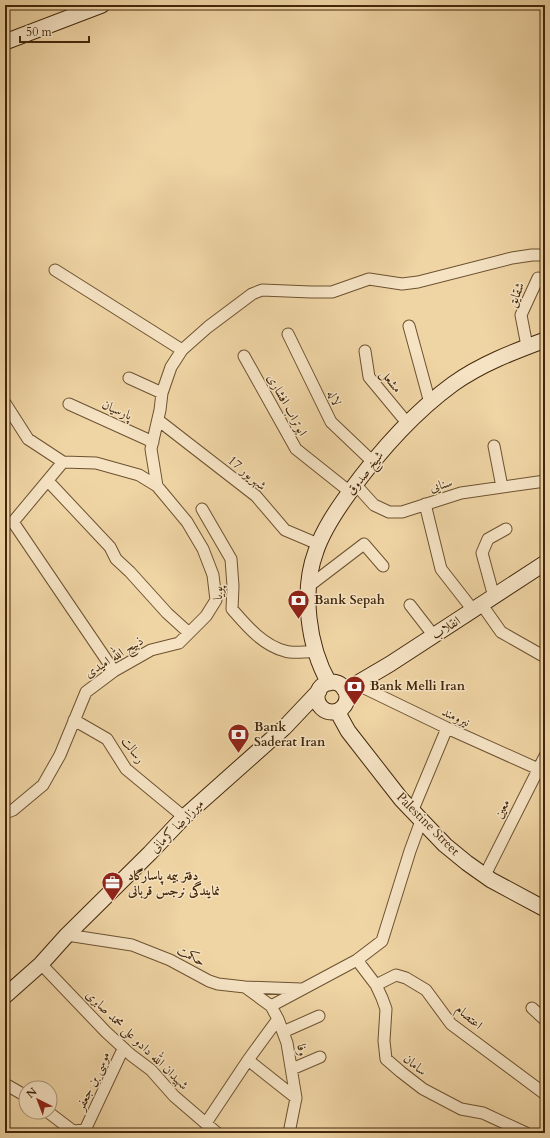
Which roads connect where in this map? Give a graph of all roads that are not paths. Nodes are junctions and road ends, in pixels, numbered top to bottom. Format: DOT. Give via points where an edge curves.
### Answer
graph roads {
  1 [pos="102,5"];
  2 [pos="5,42"];
  3 [pos="545,255"];
  4 [pos="55,270"];
  5 [pos="538,278"];
  6 [pos="409,326"];
  7 [pos="288,334"];
  8 [pos="545,340"];
  9 [pos="527,346"];
  10 [pos="182,350"];
  11 [pos="365,351"];
  12 [pos="244,356"];
  13 [pos="129,378"];
  14 [pos="162,393"];
  15 [pos="5,403"];
  16 [pos="430,403"];
  17 [pos="69,404"];
  18 [pos="158,420"];
  19 [pos="408,424"];
  20 [pos="153,442"];
  21 [pos="494,446"];
  22 [pos="63,462"];
  23 [pos="373,462"];
  24 [pos="48,481"];
  25 [pos="545,481"];
  26 [pos="157,486"];
  27 [pos="502,487"];
  28 [pos="352,488"];
  29 [pos="425,504"];
  30 [pos="202,509"];
  31 [pos="506,529"];
  32 [pos="318,544"];
  33 [pos="545,564"];
  34 [pos="383,566"];
  35 [pos="309,586"];
  36 [pos="483,604"];
  37 [pos="410,605"];
  38 [pos="189,633"];
  39 [pos="434,636"];
  40 [pos="316,652"];
  41 [pos="545,657"];
  42 [pos="114,671"];
  43 [pos="350,686"];
  44 [pos="324,687"];
  45 [pos="330,709"];
  46 [pos="74,720"];
  47 [pos="284,728"];
  48 [pos="447,728"];
  49 [pos="545,756"];
  50 [pos="541,770"];
  51 [pos="5,813"];
  52 [pos="417,816"];
  53 [pos="184,817"];
  54 [pos="485,875"];
  55 [pos="545,908"];
  56 [pos="67,935"];
  57 [pos="357,960"];
  58 [pos="42,964"];
  59 [pos="376,985"];
  60 [pos="245,987"];
  61 [pos="8,989"];
  62 [pos="303,989"];
  63 [pos="271,1006"];
  64 [pos="532,1008"];
  65 [pos="319,1016"];
  66 [pos="278,1019"];
  67 [pos="545,1020"];
  68 [pos="283,1032"];
  69 [pos="123,1048"];
  70 [pos="320,1057"];
  71 [pos="248,1060"];
  72 [pos="292,1069"];
  73 [pos="5,1084"];
  74 [pos="18,1091"];
  75 [pos="545,1094"];
  76 [pos="296,1098"];
  77 [pos="58,1120"];
  78 [pos="206,1123"];
  79 [pos="217,1133"];
  80 [pos="289,1133"];
  81 [pos="526,1133"];
  1 -- 2 [label="main road"];
  3 -- 10 [label="street" via="512,258 402,284 369,279 332,292 262,290 252,294"];
  4 -- 10 [label="street"];
  5 -- 9 [label="street, شقایق" via="521,315"];
  6 -- 16 [label="street"];
  7 -- 23 [label="street, لاله" via="331,422"];
  8 -- 9 [label="main road, شیخ صدوق"];
  9 -- 16 [label="main road, شیخ صدوق" via="469,374"];
  10 -- 14 [label="street" via="171,367"];
  11 -- 19 [label="street, مشعل" via="368,377"];
  12 -- 28 [label="street, ابوتراب افشاری" via="296,450"];
  13 -- 14 [label="street"];
  14 -- 18 [label="street"];
  15 -- 22 [label="street" via="28,439"];
  16 -- 19 [label="main road, شیخ صدوق"];
  17 -- 20 [label="street, پارسیان"];
  18 -- 20 [label="street"];
  18 -- 32 [label="street, 17 شهریور" via="256,496 285,530"];
  19 -- 23 [label="main road, شیخ صدوق"];
  20 -- 26 [label="street" via="151,449"];
  21 -- 27 [label="street"];
  22 -- 24 [label="street"];
  22 -- 26 [label="street" via="96,463 139,475"];
  23 -- 28 [label="main road, شیخ صدوق"];
  24 -- 38 [label="street" via="110,547 116,559"];
  24 -- 42 [label="street" via="14,522"];
  25 -- 27 [label="street, سنایی"];
  26 -- 38 [label="street, ذبیح الله امیدی" via="187,522 203,548 213,575 216,600 206,616"];
  27 -- 29 [label="street, سنایی" via="461,493"];
  28 -- 29 [label="street, سنایی" via="374,505 389,512 402,512"];
  28 -- 32 [label="main road, شیخ صدوق" via="335,512"];
  29 -- 36 [label="street" via="441,569"];
  30 -- 40 [label="street, پویا" via="231,559 232,608 246,625 268,644 285,652"];
  31 -- 36 [label="street" via="488,538 482,553"];
  32 -- 35 [label="main road, شیخ صدوق"];
  33 -- 36 [label="main road, انقلاب"];
  34 -- 35 [label="street" via="364,544"];
  35 -- 40 [label="main road, شیخ صدوق" via="309,621"];
  36 -- 39 [label="main road, انقلاب"];
  36 -- 41 [label="street" via="500,632"];
  37 -- 39 [label="street"];
  38 -- 42 [label="street, ذبیح الله امیدی" via="179,643 151,650"];
  39 -- 43 [label="main road, انقلاب"];
  40 -- 44 [label="main road, شیخ صدوق" via="324,673"];
  42 -- 46 [label="street, ذبیح الله امیدی" via="86,692"];
  43 -- 44 [label="main road" via="338,683"];
  43 -- 45 [label="main road" via="346,692 344,705"];
  43 -- 48 [label="street, نیرومند"];
  44 -- 45 [label="main road, Palestine Street" via="318,700"];
  44 -- 47 [label="main road"];
  45 -- 47 [label="main road"];
  45 -- 52 [label="main road, Palestine Street"];
  46 -- 51 [label="street, ذبیح الله امیدی" via="60,755 43,785 13,810"];
  46 -- 53 [label="street, رسالت" via="108,739 126,769"];
  47 -- 53 [label="main road, میرزارضا کرمانی"];
  48 -- 50 [label="street, نیرومند"];
  48 -- 52 [label="street"];
  49 -- 50 [label="street, معین"];
  50 -- 54 [label="street, معین"];
  52 -- 54 [label="main road, Palestine Street" via="445,845"];
  52 -- 57 [label="street" via="410,851 382,941"];
  53 -- 56 [label="main road, میرزارضا کرمانی"];
  54 -- 55 [label="main road, Palestine Street"];
  56 -- 58 [label="main road, میرزارضا کرمانی"];
  56 -- 60 [label="street, حکمت" via="132,945 170,960 209,981"];
  57 -- 59 [label="street, سامان"];
  57 -- 62 [label="street"];
  58 -- 61 [label="main road, میرزارضا کرمانی"];
  58 -- 69 [label="street, شهیدان الله دادو علی محمد صابری"];
  59 -- 75 [label="street, اعتصام" via="396,975 426,990 451,1024"];
  59 -- 81 [label="street, سامان" via="386,1009 386,1059 424,1089 461,1109 482,1114"];
  60 -- 62 [label="street, حکمت"];
  60 -- 63 [label="street, وفا"];
  62 -- 63 [label="street"];
  63 -- 66 [label="street, وفا"];
  64 -- 67 [label="street"];
  65 -- 68 [label="street"];
  66 -- 68 [label="street, وفا"];
  66 -- 71 [label="street"];
  68 -- 72 [label="street, وفا"];
  69 -- 77 [label="street, موسی بن جعفر" via="85,1130 73,1131"];
  69 -- 78 [label="street, شهیدان الله دادو علی محمد صابری" via="151,1070 174,1096"];
  70 -- 72 [label="street"];
  71 -- 76 [label="street"];
  71 -- 78 [label="street"];
  72 -- 76 [label="street, وفا"];
  73 -- 74 [label="street"];
  76 -- 80 [label="street, وفا"];
  78 -- 79 [label="street, شهیدان الله دادو علی محمد صابری"];
}
